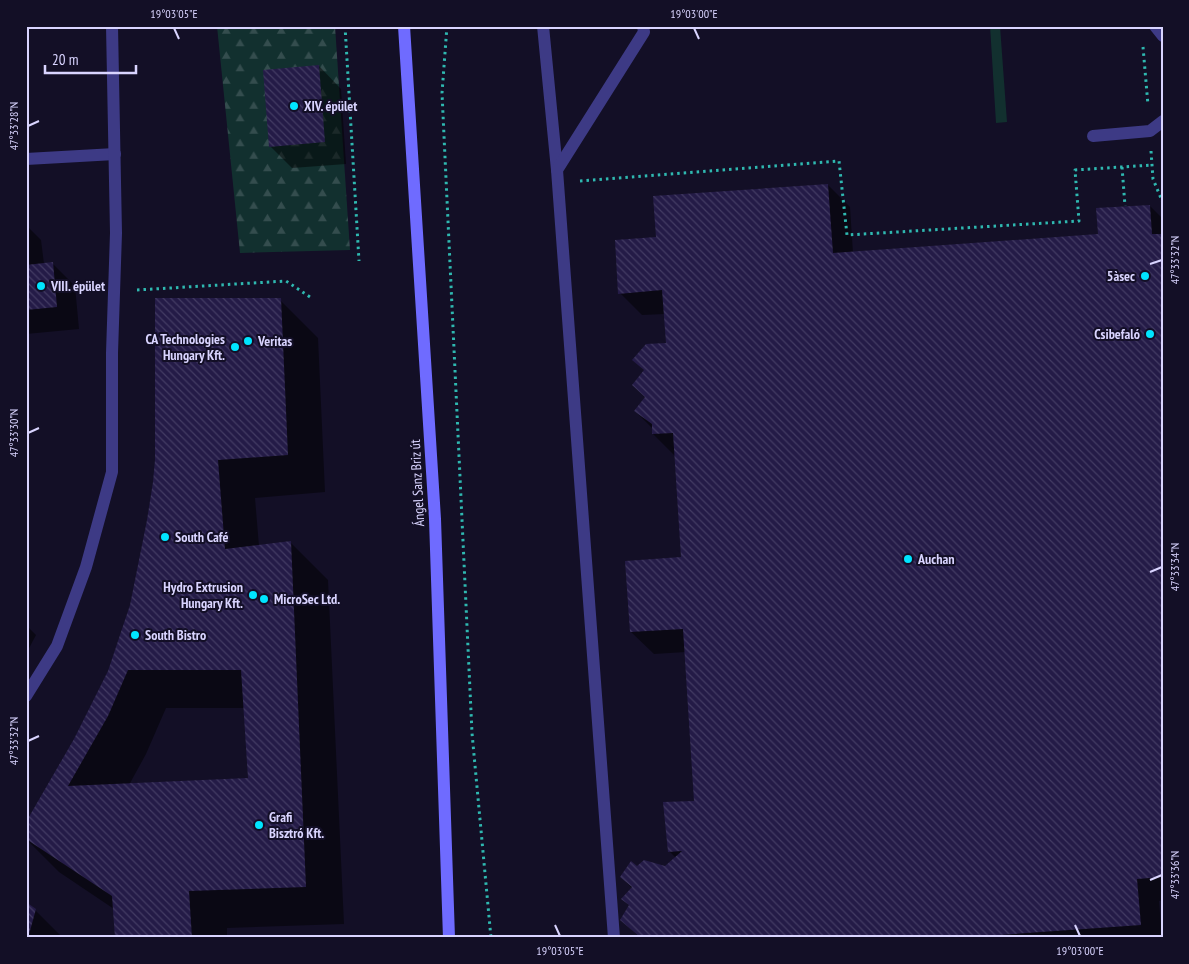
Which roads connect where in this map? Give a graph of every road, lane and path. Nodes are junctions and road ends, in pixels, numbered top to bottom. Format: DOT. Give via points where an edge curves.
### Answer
graph roads {
  1 [pos="112,26"];
  2 [pos="345,26"];
  3 [pos="404,26"];
  4 [pos="447,26"];
  5 [pos="543,26"];
  6 [pos="643,26"];
  7 [pos="1158,30"];
  8 [pos="1163,121"];
  9 [pos="1150,131"];
  10 [pos="1163,132"];
  11 [pos="1093,136"];
  12 [pos="115,154"];
  13 [pos="26,159"];
  14 [pos="1152,165"];
  15 [pos="1122,167"];
  16 [pos="558,176"];
  17 [pos="1163,203"];
  18 [pos="1125,206"];
  19 [pos="359,261"];
  20 [pos="114,291"];
  21 [pos="313,299"];
  22 [pos="26,696"];
  23 [pos="449,938"];
  24 [pos="491,938"];
  25 [pos="614,938"];
  1 -- 12 [label="street"];
  2 -- 19 [label="path"];
  3 -- 23 [label="main road, Ángel Sanz Briz út" via="435,519"];
  4 -- 24 [label="path" via="442,93 471,714"];
  5 -- 16 [label="street"];
  6 -- 16 [label="street" via="644,32"];
  7 -- 9 [label="path" via="1142,38"];
  8 -- 9 [label="street"];
  9 -- 10 [label="street"];
  9 -- 11 [label="street"];
  9 -- 14 [label="path"];
  12 -- 13 [label="street"];
  12 -- 20 [label="street"];
  14 -- 15 [label="path"];
  14 -- 17 [label="path" via="1153,179"];
  15 -- 16 [label="path" via="1075,170 1079,221 847,235 839,161"];
  15 -- 18 [label="path"];
  16 -- 25 [label="street"];
  20 -- 21 [label="path" via="286,281"];
  20 -- 22 [label="street" via="112,472 86,567 57,646"];
}
